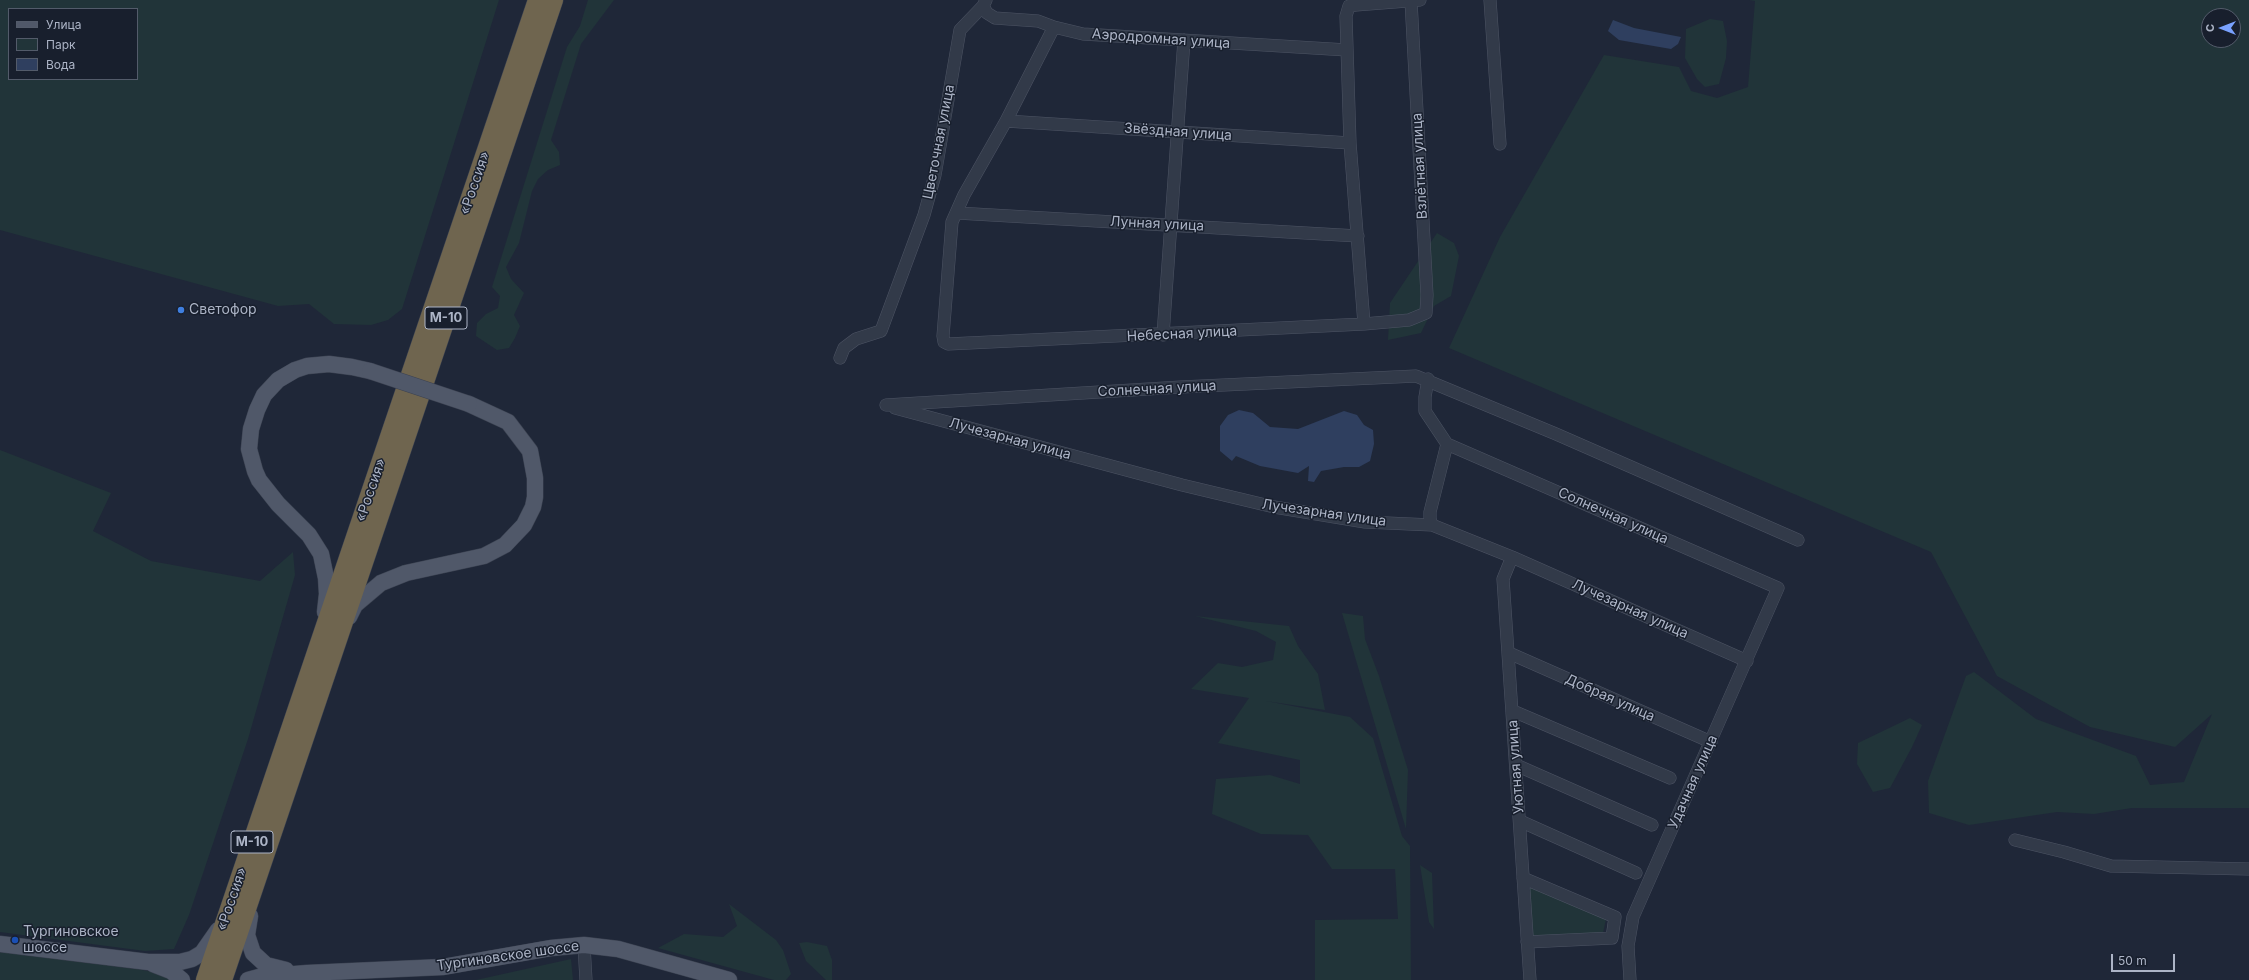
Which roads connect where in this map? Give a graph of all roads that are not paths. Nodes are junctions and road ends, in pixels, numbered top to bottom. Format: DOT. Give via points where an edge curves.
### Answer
graph roads {
  1 [pos="537,0"];
  2 [pos="554,0"];
  3 [pos="1416,0"];
  4 [pos="1490,0"];
  5 [pos="984,3"];
  6 [pos="1054,27"];
  7 [pos="1184,40"];
  8 [pos="1347,50"];
  9 [pos="1006,121"];
  10 [pos="1178,132"];
  11 [pos="1350,143"];
  12 [pos="1500,144"];
  13 [pos="957,213"];
  14 [pos="1172,224"];
  15 [pos="1358,236"];
  16 [pos="1409,320"];
  17 [pos="1364,324"];
  18 [pos="1163,335"];
  19 [pos="840,358"];
  20 [pos="1428,379"];
  21 [pos="886,405"];
  22 [pos="1447,444"];
  23 [pos="1432,525"];
  24 [pos="1798,540"];
  25 [pos="1512,556"];
  26 [pos="1778,588"];
  27 [pos="331,635"];
  28 [pos="1509,653"];
  29 [pos="1747,661"];
  30 [pos="1513,711"];
  31 [pos="1711,742"];
  32 [pos="1516,766"];
  33 [pos="1670,778"];
  34 [pos="1520,821"];
  35 [pos="1652,825"];
  36 [pos="2015,840"];
  37 [pos="2249,869"];
  38 [pos="1636,873"];
  39 [pos="1523,878"];
  40 [pos="254,888"];
  41 [pos="226,917"];
  42 [pos="1527,942"];
  43 [pos="0,944"];
  44 [pos="584,945"];
  45 [pos="148,962"];
  46 [pos="307,973"];
  47 [pos="182,980"];
  48 [pos="205,980"];
  49 [pos="223,980"];
  50 [pos="248,980"];
  51 [pos="586,980"];
  52 [pos="729,980"];
  53 [pos="1530,980"];
  54 [pos="1630,980"];
  1 -- 27 [label="highway, «Россия» / М-10"];
  2 -- 27 [label="highway, «Россия» / М-10"];
  3 -- 8 [label="street" via="1349,6 1346,16"];
  3 -- 16 [label="street, Взлётная улица" via="1428,304 1426,313"];
  4 -- 12 [label="street"];
  5 -- 6 [label="street, Аэродромная улица" via="987,13 995,18 1038,21"];
  5 -- 19 [label="street, Цветочная улица" via="960,30 935,175 924,215 881,331 856,340 844,348"];
  6 -- 7 [label="street, Аэродромная улица" via="1083,34"];
  6 -- 9 [label="street"];
  7 -- 8 [label="street, Аэродромная улица"];
  7 -- 10 [label="street"];
  8 -- 11 [label="street"];
  9 -- 10 [label="street, Звёздная улица"];
  9 -- 13 [label="street"];
  10 -- 11 [label="street, Звёздная улица"];
  10 -- 14 [label="street"];
  11 -- 15 [label="street"];
  13 -- 14 [label="street, Лунная улица"];
  13 -- 18 [label="street, Небесная улица" via="952,222 944,342 955,345"];
  14 -- 15 [label="street, Лунная улица"];
  14 -- 18 [label="street"];
  15 -- 17 [label="street"];
  16 -- 17 [label="street, Небесная улица"];
  17 -- 18 [label="street, Небесная улица"];
  20 -- 21 [label="street, Солнечная улица" via="1406,376"];
  20 -- 22 [label="street" via="1425,411"];
  20 -- 24 [label="street, Солнечная улица"];
  21 -- 23 [label="street, Лучезарная улица" via="1274,508 1365,522"];
  22 -- 23 [label="street" via="1430,512"];
  22 -- 26 [label="street, Солнечная улица"];
  23 -- 25 [label="street, Лучезарная улица"];
  25 -- 28 [label="street, Уютная улица" via="1503,579"];
  25 -- 29 [label="street, Лучезарная улица"];
  26 -- 29 [label="street, Удачная улица"];
  27 -- 27 [label="main road, bridge" via="355,605 381,583 406,573 472,559 495,551 515,536 533,507 535,488 530,451 508,422 469,404 352,367 328,364 307,366 295,370 271,387 257,410 251,430 250,449 255,471 278,504 309,535 325,566"];
  27 -- 40 [label="highway, «Россия» / М-10"];
  27 -- 41 [label="highway, «Россия» / М-10"];
  28 -- 30 [label="street, Уютная улица"];
  28 -- 31 [label="street, Добрая улица"];
  29 -- 31 [label="street, Удачная улица"];
  30 -- 32 [label="street, Уютная улица"];
  30 -- 33 [label="street"];
  31 -- 54 [label="street, Удачная улица" via="1634,917 1628,946"];
  32 -- 34 [label="street, Уютная улица"];
  32 -- 35 [label="street"];
  34 -- 38 [label="street"];
  34 -- 39 [label="street, Уютная улица"];
  36 -- 37 [label="street" via="2111,866"];
  39 -- 42 [label="street, Уютная улица"];
  39 -- 42 [label="street" via="1615,917 1612,938"];
  40 -- 46 [label="main road, Тургиновское шоссе" via="247,935 253,953 261,962 272,968"];
  40 -- 49 [label="highway, «Россия» / М-10"];
  41 -- 45 [label="main road" via="210,944 197,956 180,962"];
  41 -- 48 [label="highway, «Россия» / М-10"];
  42 -- 53 [label="street, Уютная улица"];
  43 -- 45 [label="main road"];
  44 -- 46 [label="main road, Тургиновское шоссе" via="551,948 443,967"];
  44 -- 51 [label="street"];
  44 -- 52 [label="main road, Тургиновское шоссе" via="618,949"];
  45 -- 47 [label="main road"];
  46 -- 50 [label="main road, Тургиновское шоссе"];
}
